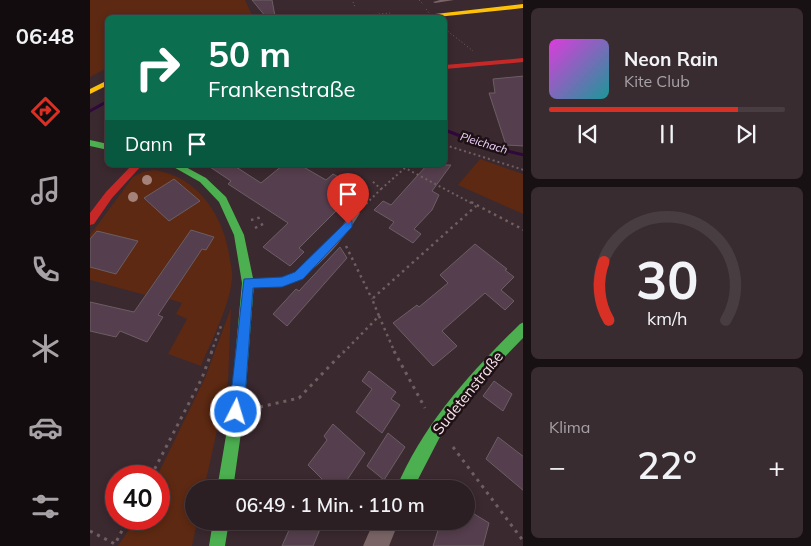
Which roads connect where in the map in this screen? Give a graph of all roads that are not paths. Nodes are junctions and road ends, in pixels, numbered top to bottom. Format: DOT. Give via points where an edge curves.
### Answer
graph roads {
  1 [pos="452,0"];
  2 [pos="435,2"];
  3 [pos="523,6"];
  4 [pos="434,15"];
  5 [pos="523,60"];
  6 [pos="447,67"];
  7 [pos="105,84"];
  8 [pos="90,92"];
  9 [pos="90,143"];
  10 [pos="105,146"];
  11 [pos="135,167"];
  12 [pos="179,167"];
  13 [pos="356,213"];
  14 [pos="90,221"];
  15 [pos="248,283"];
  16 [pos="523,329"];
  17 [pos="226,480"];
  18 [pos="409,480"];
  19 [pos="220,530"];
  20 [pos="383,530"];
  21 [pos="217,546"];
  22 [pos="376,546"];
  1 -- 2 [label="lane"];
  3 -- 4 [label="street"];
  5 -- 6 [label="street"];
  7 -- 8 [label="street"];
  9 -- 10 [label="street"];
  11 -- 14 [label="street"];
  12 -- 15 [label="street" via="203,180 223,200 237,230"];
  13 -- 15 [label="lane" via="341,234 299,276 282,282"];
  15 -- 17 [label="street"];
  16 -- 18 [label="street, Sudetenstraße" via="486,366 438,426"];
  19 -- 21 [label="street"];
  20 -- 22 [label="street"];
}
